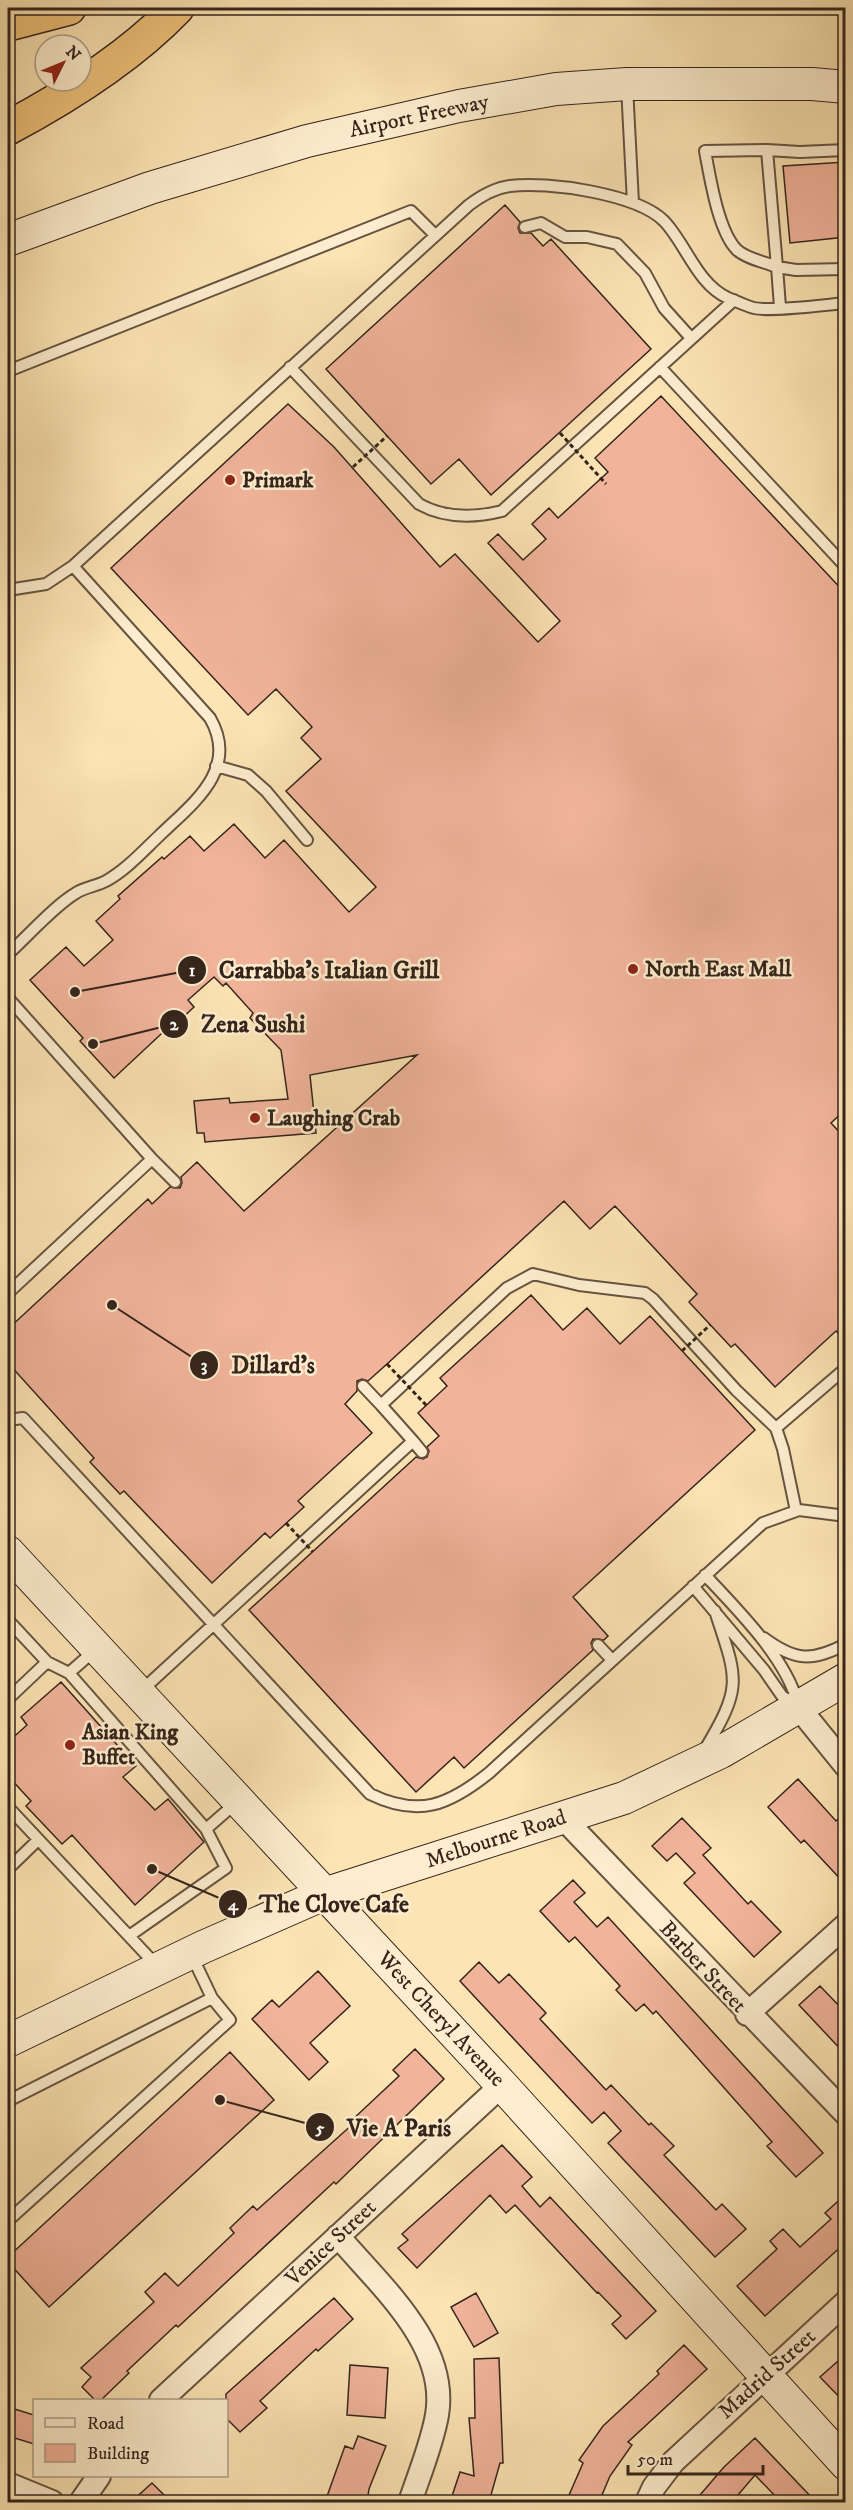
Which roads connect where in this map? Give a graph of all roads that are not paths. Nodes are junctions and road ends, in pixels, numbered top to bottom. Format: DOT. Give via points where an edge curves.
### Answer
graph roads {
  1 [pos="69,8"];
  2 [pos="177,8"];
  3 [pos="8,24"];
  4 [pos="627,84"];
  5 [pos="846,87"];
  6 [pos="8,128"];
  7 [pos="767,150"];
  8 [pos="846,150"];
  9 [pos="633,203"];
  10 [pos="525,228"];
  11 [pos="435,235"];
  12 [pos="8,240"];
  13 [pos="777,267"];
  14 [pos="846,269"];
  15 [pos="735,300"];
  16 [pos="846,303"];
  17 [pos="780,307"];
  18 [pos="691,338"];
  19 [pos="290,367"];
  20 [pos="660,367"];
  21 [pos="8,371"];
  22 [pos="73,566"];
  23 [pos="846,567"];
  24 [pos="8,590"];
  25 [pos="216,766"];
  26 [pos="307,840"];
  27 [pos="8,954"];
  28 [pos="8,998"];
  29 [pos="152,1159"];
  30 [pos="175,1182"];
  31 [pos="8,1293"];
  32 [pos="846,1368"];
  33 [pos="363,1386"];
  34 [pos="381,1405"];
  35 [pos="8,1420"];
  36 [pos="776,1428"];
  37 [pos="413,1441"];
  38 [pos="422,1452"];
  39 [pos="795,1511"];
  40 [pos="846,1516"];
  41 [pos="14,1565"];
  42 [pos="705,1575"];
  43 [pos="693,1586"];
  44 [pos="715,1611"];
  45 [pos="8,1620"];
  46 [pos="213,1623"];
  47 [pos="756,1633"];
  48 [pos="846,1644"];
  49 [pos="598,1645"];
  50 [pos="97,1649"];
  51 [pos="612,1660"];
  52 [pos="47,1662"];
  53 [pos="69,1673"];
  54 [pos="846,1678"];
  55 [pos="138,1694"];
  56 [pos="8,1699"];
  57 [pos="799,1707"];
  58 [pos="698,1762"];
  59 [pos="846,1766"];
  60 [pos="238,1801"];
  61 [pos="8,1807"];
  62 [pos="564,1819"];
  63 [pos="206,1829"];
  64 [pos="39,1840"];
  65 [pos="8,1869"];
  66 [pos="324,1894"];
  67 [pos="846,1925"];
  68 [pos="129,1936"];
  69 [pos="191,1953"];
  70 [pos="159,1968"];
  71 [pos="212,1998"];
  72 [pos="747,2014"];
  73 [pos="8,2041"];
  74 [pos="502,2085"];
  75 [pos="8,2101"];
  76 [pos="846,2114"];
  77 [pos="8,2212"];
  78 [pos="338,2236"];
  79 [pos="846,2302"];
  80 [pos="765,2375"];
  81 [pos="162,2399"];
  82 [pos="846,2464"];
  83 [pos="98,2477"];
  84 [pos="8,2484"];
  85 [pos="51,2502"];
  86 [pos="81,2502"];
  87 [pos="410,2502"];
  88 [pos="647,2502"];
  1 -- 3 [label="highway"];
  2 -- 6 [label="highway" via="99,73"];
  4 -- 5 [label="main road, Airport Freeway"];
  4 -- 9 [label="lane"];
  4 -- 12 [label="main road, Airport Freeway" via="556,89 470,104 307,141 150,188"];
  7 -- 8 [label="lane"];
  7 -- 13 [label="lane"];
  7 -- 13 [label="lane" via="705,151 729,238 738,251"];
  9 -- 11 [label="lane" via="600,193 533,184 508,186 475,201"];
  9 -- 15 [label="lane" via="663,221 703,276"];
  10 -- 18 [label="lane" via="541,223 565,237 617,244 645,273 664,308"];
  11 -- 19 [label="lane"];
  11 -- 21 [label="lane" via="411,211"];
  13 -- 14 [label="lane"];
  13 -- 17 [label="lane"];
  15 -- 17 [label="lane" via="755,308"];
  15 -- 18 [label="lane"];
  16 -- 17 [label="lane"];
  18 -- 20 [label="lane"];
  19 -- 20 [label="lane" via="419,504 432,511 480,516 502,511"];
  19 -- 22 [label="lane"];
  20 -- 23 [label="lane"];
  22 -- 24 [label="lane" via="46,584"];
  22 -- 25 [label="lane" via="210,718 216,728 220,754"];
  25 -- 26 [label="lane" via="248,775"];
  25 -- 27 [label="lane" via="213,779 200,797 132,862 105,882 77,892"];
  28 -- 29 [label="lane"];
  29 -- 30 [label="lane"];
  29 -- 31 [label="lane"];
  32 -- 36 [label="lane"];
  33 -- 34 [label="lane"];
  34 -- 36 [label="lane" via="507,1288 533,1274 579,1285 645,1293"];
  34 -- 37 [label="lane"];
  35 -- 46 [label="lane" via="23,1418"];
  36 -- 39 [label="lane"];
  37 -- 38 [label="lane"];
  37 -- 46 [label="lane"];
  39 -- 40 [label="lane"];
  39 -- 42 [label="lane" via="763,1523"];
  41 -- 50 [label="main road, West Cheryl Avenue"];
  42 -- 43 [label="lane"];
  42 -- 47 [label="lane"];
  43 -- 44 [label="lane"];
  43 -- 51 [label="lane"];
  44 -- 57 [label="lane" via="782,1696"];
  44 -- 58 [label="lane" via="734,1688 725,1714"];
  45 -- 52 [label="lane"];
  46 -- 51 [label="lane" via="370,1794 411,1807 445,1803 470,1788"];
  46 -- 55 [label="lane"];
  47 -- 48 [label="lane" via="804,1658 818,1657"];
  47 -- 57 [label="lane" via="794,1688"];
  49 -- 51 [label="lane"];
  50 -- 53 [label="lane"];
  50 -- 55 [label="main road, West Cheryl Avenue"];
  52 -- 53 [label="lane"];
  52 -- 56 [label="lane"];
  53 -- 63 [label="lane"];
  54 -- 57 [label="main road, Melbourne Road"];
  55 -- 60 [label="main road, West Cheryl Avenue"];
  57 -- 58 [label="main road, Melbourne Road"];
  57 -- 59 [label="street"];
  58 -- 62 [label="main road, Melbourne Road" via="624,1798"];
  60 -- 63 [label="lane"];
  60 -- 66 [label="main road, West Cheryl Avenue"];
  61 -- 64 [label="lane"];
  62 -- 66 [label="main road, Melbourne Road"];
  62 -- 72 [label="street, Barber Street"];
  63 -- 68 [label="lane" via="226,1868"];
  64 -- 65 [label="lane"];
  64 -- 68 [label="lane"];
  66 -- 69 [label="main road, Melbourne Road"];
  66 -- 74 [label="main road, West Cheryl Avenue"];
  67 -- 72 [label="street"];
  68 -- 70 [label="lane"];
  69 -- 70 [label="main road, Melbourne Road"];
  69 -- 71 [label="lane"];
  70 -- 73 [label="main road, Melbourne Road"];
  71 -- 75 [label="lane"];
  71 -- 77 [label="lane" via="230,2020 12,2217"];
  72 -- 76 [label="street, Barber Street"];
  74 -- 78 [label="street, Venice Street"];
  74 -- 80 [label="main road, West Cheryl Avenue"];
  78 -- 81 [label="street, Venice Street"];
  78 -- 87 [label="street" via="412,2324 430,2357 437,2384 437,2414"];
  79 -- 80 [label="street, Madrid Street"];
  80 -- 82 [label="main road, West Cheryl Avenue"];
  80 -- 88 [label="street, Madrid Street" via="673,2462"];
  83 -- 86 [label="street"];
  84 -- 85 [label="street"];
}
